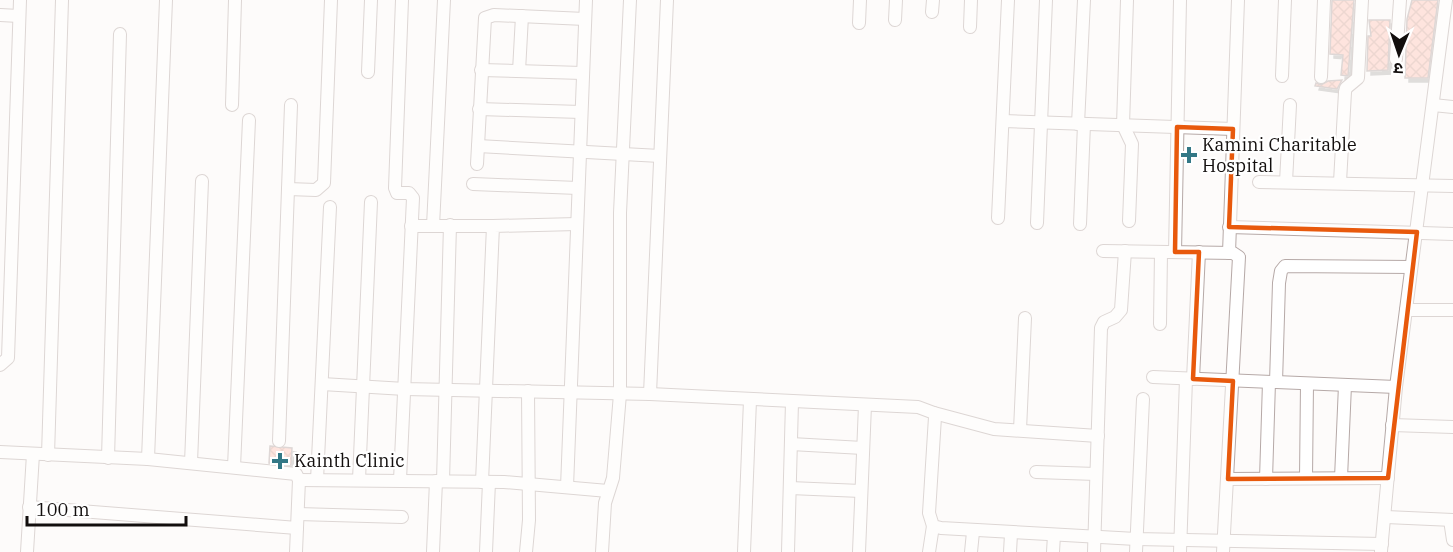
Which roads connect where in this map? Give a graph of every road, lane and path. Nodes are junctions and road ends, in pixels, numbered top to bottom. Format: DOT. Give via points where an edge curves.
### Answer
graph roads {
  1 [pos="20,0"];
  2 [pos="62,0"];
  3 [pos="166,0"];
  4 [pos="235,0"];
  5 [pos="331,0"];
  6 [pos="371,0"];
  7 [pos="402,0"];
  8 [pos="444,0"];
  9 [pos="586,0"];
  10 [pos="630,0"];
  11 [pos="667,0"];
  12 [pos="860,0"];
  13 [pos="896,0"];
  14 [pos="971,0"];
  15 [pos="1008,0"];
  16 [pos="1046,0"];
  17 [pos="1084,0"];
  18 [pos="1127,0"];
  19 [pos="1180,0"];
  20 [pos="1238,0"];
  21 [pos="1285,0"];
  22 [pos="1324,0"];
  23 [pos="1362,0"];
  24 [pos="1400,0"];
  25 [pos="1446,0"];
  26 [pos="0,15"];
  27 [pos="19,16"];
  28 [pos="522,16"];
  29 [pos="585,19"];
  30 [pos="895,20"];
  31 [pos="859,23"];
  32 [pos="969,27"];
  33 [pos="120,34"];
  34 [pos="1396,59"];
  35 [pos="481,70"];
  36 [pos="519,71"];
  37 [pos="368,72"];
  38 [pos="582,73"];
  39 [pos="1282,76"];
  40 [pos="1321,77"];
  41 [pos="232,105"];
  42 [pos="291,105"];
  43 [pos="1290,105"];
  44 [pos="1433,105"];
  45 [pos="1453,106"];
  46 [pos="479,109"];
  47 [pos="581,112"];
  48 [pos="249,120"];
  49 [pos="1003,121"];
  50 [pos="1041,123"];
  51 [pos="1081,124"];
  52 [pos="1123,125"];
  53 [pos="1177,127"];
  54 [pos="1233,129"];
  55 [pos="477,146"];
  56 [pos="580,152"];
  57 [pos="623,154"];
  58 [pos="660,156"];
  59 [pos="477,164"];
  60 [pos="202,181"];
  61 [pos="1259,182"];
  62 [pos="1286,182"];
  63 [pos="1340,182"];
  64 [pos="473,184"];
  65 [pos="1422,184"];
  66 [pos="1453,186"];
  67 [pos="578,188"];
  68 [pos="288,189"];
  69 [pos="371,202"];
  70 [pos="330,207"];
  71 [pos="998,218"];
  72 [pos="1129,221"];
  73 [pos="1037,223"];
  74 [pos="577,224"];
  75 [pos="1080,224"];
  76 [pos="450,225"];
  77 [pos="411,226"];
  78 [pos="434,226"];
  79 [pos="493,226"];
  80 [pos="1229,227"];
  81 [pos="1417,232"];
  82 [pos="1453,234"];
  83 [pos="1103,250"];
  84 [pos="1125,251"];
  85 [pos="1161,252"];
  86 [pos="1175,252"];
  87 [pos="1199,252"];
  88 [pos="1229,253"];
  89 [pos="6,256"];
  90 [pos="1411,267"];
  91 [pos="1406,310"];
  92 [pos="1453,310"];
  93 [pos="1025,318"];
  94 [pos="1160,324"];
  95 [pos="0,365"];
  96 [pos="1153,377"];
  97 [pos="1190,379"];
  98 [pos="1233,381"];
  99 [pos="1273,382"];
  100 [pos="321,384"];
  101 [pos="1307,384"];
  102 [pos="1345,385"];
  103 [pos="363,386"];
  104 [pos="1396,387"];
  105 [pos="405,388"];
  106 [pos="446,389"];
  107 [pos="487,390"];
  108 [pos="528,391"];
  109 [pos="570,392"];
  110 [pos="620,394"];
  111 [pos="650,394"];
  112 [pos="1143,399"];
  113 [pos="750,400"];
  114 [pos="792,402"];
  115 [pos="865,405"];
  116 [pos="934,413"];
  117 [pos="1392,425"];
  118 [pos="1453,427"];
  119 [pos="1020,430"];
  120 [pos="1098,436"];
  121 [pos="279,441"];
  122 [pos="791,444"];
  123 [pos="863,448"];
  124 [pos="0,453"];
  125 [pos="33,454"];
  126 [pos="48,455"];
  127 [pos="108,458"];
  128 [pos="148,459"];
  129 [pos="191,463"];
  130 [pos="234,467"];
  131 [pos="1036,472"];
  132 [pos="1096,474"];
  133 [pos="1306,478"];
  134 [pos="1341,478"];
  135 [pos="1388,478"];
  136 [pos="1228,479"];
  137 [pos="1266,479"];
  138 [pos="299,480"];
  139 [pos="317,480"];
  140 [pos="359,480"];
  141 [pos="400,480"];
  142 [pos="439,481"];
  143 [pos="486,482"];
  144 [pos="527,484"];
  145 [pos="567,487"];
  146 [pos="790,488"];
  147 [pos="608,490"];
  148 [pos="861,491"];
  149 [pos="29,507"];
  150 [pos="298,514"];
  151 [pos="402,517"];
  152 [pos="1386,517"];
  153 [pos="1452,520"];
  154 [pos="933,526"];
  155 [pos="297,528"];
  156 [pos="973,532"];
  157 [pos="1011,534"];
  158 [pos="1054,536"];
  159 [pos="1094,538"];
  160 [pos="1453,540"];
  161 [pos="1136,546"];
  162 [pos="1180,546"];
  163 [pos="1224,547"];
  164 [pos="1382,548"];
  165 [pos="27,552"];
  166 [pos="296,552"];
  167 [pos="433,552"];
  168 [pos="486,552"];
  169 [pos="526,552"];
  170 [pos="602,552"];
  171 [pos="744,552"];
  172 [pos="788,552"];
  173 [pos="859,552"];
  174 [pos="929,552"];
  175 [pos="971,552"];
  176 [pos="1010,552"];
  177 [pos="1053,552"];
  178 [pos="1094,552"];
  1 -- 27 [label="street"];
  2 -- 126 [label="street"];
  3 -- 128 [label="street"];
  4 -- 41 [label="street"];
  5 -- 68 [label="street" via="324,183 316,190"];
  6 -- 37 [label="street"];
  7 -- 77 [label="street" via="395,188 397,193 412,195"];
  8 -- 78 [label="street"];
  9 -- 29 [label="street"];
  10 -- 57 [label="street"];
  11 -- 58 [label="street"];
  12 -- 31 [label="street"];
  13 -- 30 [label="street"];
  14 -- 32 [label="street"];
  15 -- 49 [label="street"];
  16 -- 50 [label="street"];
  17 -- 51 [label="street"];
  18 -- 52 [label="street"];
  19 -- 53 [label="street"];
  20 -- 54 [label="street"];
  21 -- 39 [label="street"];
  22 -- 40 [label="street"];
  23 -- 63 [label="street" via="1358,78 1346,92"];
  24 -- 34 [label="street"];
  25 -- 44 [label="street"];
  26 -- 27 [label="street"];
  27 -- 89 [label="street"];
  28 -- 29 [label="street"];
  28 -- 35 [label="street" via="484,18"];
  28 -- 36 [label="street"];
  29 -- 38 [label="street"];
  33 -- 127 [label="street"];
  35 -- 36 [label="street"];
  35 -- 46 [label="street"];
  36 -- 38 [label="street"];
  38 -- 47 [label="street"];
  42 -- 68 [label="street"];
  43 -- 62 [label="street"];
  44 -- 45 [label="street"];
  44 -- 65 [label="street"];
  46 -- 47 [label="street"];
  46 -- 55 [label="street"];
  47 -- 56 [label="street"];
  48 -- 130 [label="street"];
  49 -- 50 [label="street"];
  49 -- 71 [label="street"];
  50 -- 51 [label="street"];
  50 -- 73 [label="street"];
  51 -- 52 [label="street"];
  51 -- 75 [label="street"];
  52 -- 53 [label="street"];
  52 -- 72 [label="street" via="1132,144"];
  53 -- 54 [label="street"];
  53 -- 86 [label="street"];
  54 -- 80 [label="street"];
  55 -- 56 [label="street"];
  55 -- 59 [label="street"];
  56 -- 57 [label="street"];
  56 -- 67 [label="street"];
  57 -- 58 [label="street"];
  57 -- 110 [label="street"];
  58 -- 111 [label="street"];
  60 -- 129 [label="street"];
  61 -- 62 [label="street"];
  62 -- 63 [label="street"];
  63 -- 65 [label="street"];
  64 -- 67 [label="street"];
  65 -- 66 [label="street"];
  65 -- 81 [label="street"];
  67 -- 74 [label="street"];
  68 -- 121 [label="street"];
  69 -- 103 [label="street"];
  70 -- 100 [label="street"];
  74 -- 79 [label="street"];
  74 -- 109 [label="street"];
  76 -- 78 [label="street"];
  76 -- 79 [label="street"];
  76 -- 106 [label="street"];
  77 -- 78 [label="street"];
  77 -- 105 [label="street"];
  79 -- 107 [label="street"];
  80 -- 81 [label="street"];
  80 -- 88 [label="street"];
  81 -- 82 [label="street"];
  81 -- 90 [label="street"];
  83 -- 84 [label="street"];
  84 -- 85 [label="street"];
  84 -- 120 [label="street" via="1121,310 1101,328"];
  85 -- 86 [label="street"];
  85 -- 94 [label="street"];
  86 -- 87 [label="street"];
  87 -- 88 [label="street"];
  87 -- 97 [label="street"];
  88 -- 98 [label="street" via="1239,257"];
  89 -- 95 [label="street" via="8,358"];
  90 -- 91 [label="street"];
  90 -- 99 [label="street" via="1285,266 1281,271"];
  91 -- 92 [label="street"];
  91 -- 104 [label="street"];
  93 -- 119 [label="street"];
  96 -- 97 [label="street"];
  97 -- 98 [label="street"];
  97 -- 162 [label="street"];
  98 -- 99 [label="street"];
  98 -- 136 [label="street"];
  99 -- 101 [label="street"];
  99 -- 137 [label="street"];
  100 -- 103 [label="street"];
  100 -- 139 [label="street"];
  101 -- 102 [label="street"];
  101 -- 133 [label="street"];
  102 -- 104 [label="street"];
  102 -- 134 [label="street"];
  103 -- 105 [label="street"];
  103 -- 140 [label="street"];
  104 -- 117 [label="street"];
  105 -- 106 [label="street"];
  105 -- 141 [label="street"];
  106 -- 107 [label="street"];
  106 -- 142 [label="street"];
  107 -- 108 [label="street"];
  107 -- 143 [label="street"];
  108 -- 109 [label="street"];
  108 -- 144 [label="street"];
  109 -- 110 [label="street"];
  109 -- 145 [label="street"];
  110 -- 111 [label="street"];
  110 -- 147 [label="street" via="613,478"];
  111 -- 113 [label="street"];
  112 -- 161 [label="street"];
  113 -- 114 [label="street"];
  113 -- 171 [label="street"];
  114 -- 115 [label="street"];
  114 -- 122 [label="street"];
  115 -- 116 [label="street" via="918,407"];
  115 -- 123 [label="street"];
  116 -- 119 [label="street" via="976,425"];
  116 -- 154 [label="street" via="929,513"];
  117 -- 118 [label="street"];
  117 -- 135 [label="street"];
  119 -- 120 [label="street"];
  120 -- 132 [label="street"];
  122 -- 123 [label="street"];
  122 -- 146 [label="street"];
  123 -- 148 [label="street"];
  124 -- 125 [label="street"];
  125 -- 126 [label="street"];
  125 -- 149 [label="street"];
  126 -- 127 [label="street"];
  127 -- 128 [label="street"];
  128 -- 129 [label="street"];
  129 -- 130 [label="street"];
  130 -- 138 [label="street" via="296,474"];
  131 -- 132 [label="street"];
  132 -- 159 [label="street"];
  133 -- 134 [label="street"];
  133 -- 137 [label="street"];
  134 -- 135 [label="street"];
  135 -- 152 [label="street"];
  136 -- 137 [label="street"];
  136 -- 163 [label="street"];
  138 -- 139 [label="street"];
  138 -- 150 [label="street"];
  139 -- 140 [label="street"];
  140 -- 141 [label="street"];
  141 -- 142 [label="street"];
  142 -- 143 [label="street"];
  142 -- 167 [label="street"];
  143 -- 144 [label="street"];
  143 -- 168 [label="street"];
  144 -- 145 [label="street"];
  144 -- 169 [label="street"];
  145 -- 147 [label="street"];
  146 -- 148 [label="street"];
  146 -- 172 [label="street"];
  147 -- 170 [label="street"];
  148 -- 173 [label="street"];
  149 -- 155 [label="street"];
  149 -- 165 [label="street"];
  150 -- 151 [label="street"];
  150 -- 155 [label="street"];
  152 -- 153 [label="street"];
  152 -- 164 [label="street"];
  153 -- 160 [label="street"];
  154 -- 156 [label="street"];
  154 -- 174 [label="street"];
  155 -- 166 [label="street"];
  156 -- 157 [label="street"];
  156 -- 175 [label="street"];
  157 -- 158 [label="street"];
  157 -- 176 [label="street"];
  158 -- 159 [label="street"];
  158 -- 177 [label="street"];
  159 -- 161 [label="street"];
  159 -- 178 [label="street"];
  161 -- 162 [label="street"];
  162 -- 163 [label="street"];
  163 -- 164 [label="street"];
}
